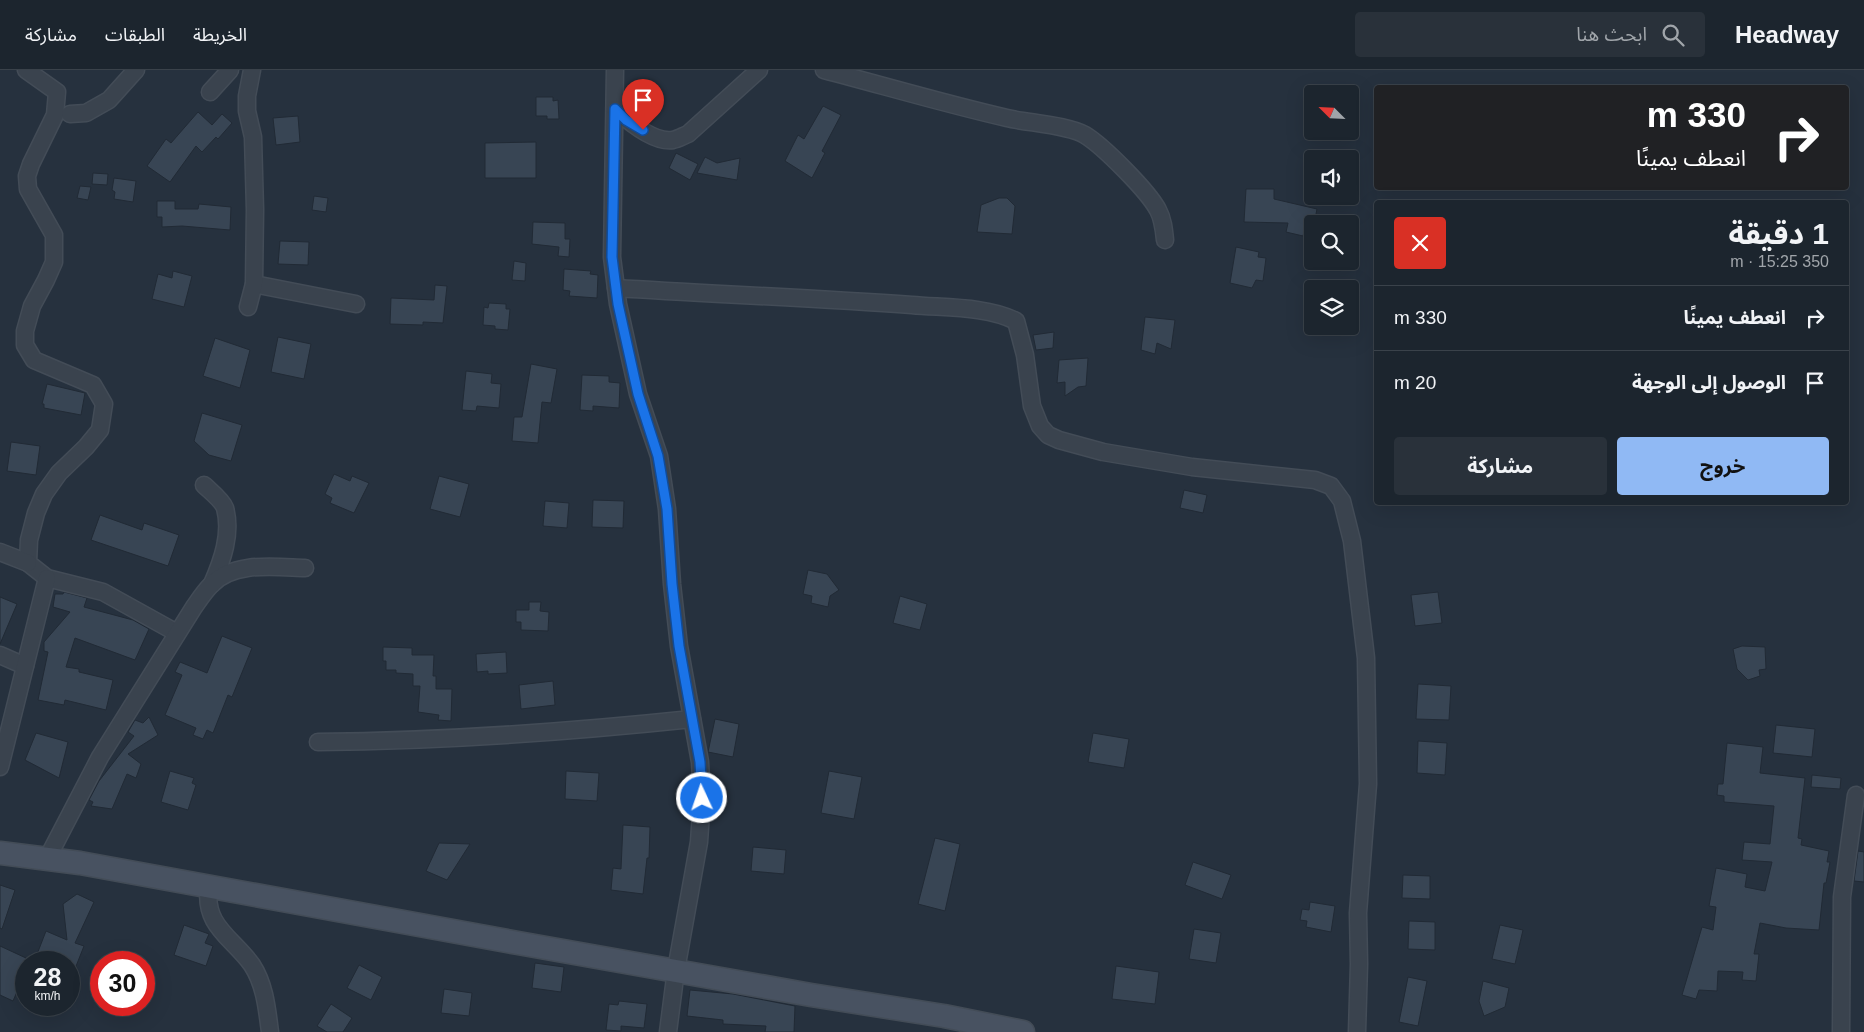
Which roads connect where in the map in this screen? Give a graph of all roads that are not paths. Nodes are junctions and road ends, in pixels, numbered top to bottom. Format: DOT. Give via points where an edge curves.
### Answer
graph roads {
  1 [pos="26,70"];
  2 [pos="136,70"];
  3 [pos="230,70"];
  4 [pos="252,70"];
  5 [pos="615,70"];
  6 [pos="759,70"];
  7 [pos="824,70"];
  8 [pos="210,92"];
  9 [pos="615,109"];
  10 [pos="70,114"];
  11 [pos="1165,240"];
  12 [pos="254,284"];
  13 [pos="616,288"];
  14 [pos="356,304"];
  15 [pos="248,307"];
  16 [pos="204,485"];
  17 [pos="0,552"];
  18 [pos="28,563"];
  19 [pos="305,568"];
  20 [pos="47,578"];
  21 [pos="212,584"];
  22 [pos="177,633"];
  23 [pos="0,655"];
  24 [pos="25,666"];
  25 [pos="692,719"];
  26 [pos="5,724"];
  27 [pos="318,742"];
  28 [pos="0,767"];
  29 [pos="1856,795"];
  30 [pos="0,853"];
  31 [pos="47,858"];
  32 [pos="209,887"];
  33 [pos="676,970"];
  34 [pos="270,1032"];
  35 [pos="668,1032"];
  36 [pos="1023,1032"];
  37 [pos="1357,1032"];
  38 [pos="1841,1032"];
  1 -- 18 [label="street" via="57,92 55,115 27,176 28,189 54,234 54,262 32,306 25,345 34,360 93,386 104,404 100,430 59,473 44,494 31,531"];
  2 -- 10 [label="street" via="109,100 86,113"];
  3 -- 8 [label="street"];
  4 -- 12 [label="street" via="247,111 254,174"];
  5 -- 9 [label="street"];
  6 -- 9 [label="street" via="688,134 676,140 654,137 626,120"];
  7 -- 11 [label="street" via="1084,134 1150,198 1162,220"];
  9 -- 13 [label="street" via="612,257"];
  12 -- 14 [label="street"];
  12 -- 15 [label="street"];
  13 -- 25 [label="street" via="638,394 658,456 667,509 679,646"];
  13 -- 37 [label="street" via="844,300 1006,316 1016,321 1032,406 1040,426 1048,435 1103,452 1192,467 1308,479 1331,486 1342,500 1352,541 1366,658 1368,784 1358,913"];
  16 -- 21 [label="street" via="224,507 227,530 224,557"];
  17 -- 18 [label="street"];
  18 -- 20 [label="street"];
  19 -- 21 [label="street" via="237,570"];
  20 -- 22 [label="street" via="103,592"];
  20 -- 24 [label="street"];
  21 -- 22 [label="street"];
  22 -- 31 [label="street" via="100,758"];
  23 -- 24 [label="street"];
  24 -- 26 [label="street"];
  25 -- 27 [label="street" via="587,730 405,741"];
  25 -- 33 [label="street" via="700,762 702,798 699,842"];
  26 -- 28 [label="street"];
  29 -- 38 [label="street" via="1842,897"];
  30 -- 31 [label="street"];
  31 -- 32 [label="street"];
  32 -- 33 [label="street"];
  32 -- 34 [label="street" via="207,896 212,918 252,966 260,982"];
  33 -- 35 [label="street"];
  33 -- 36 [label="street"];
}
